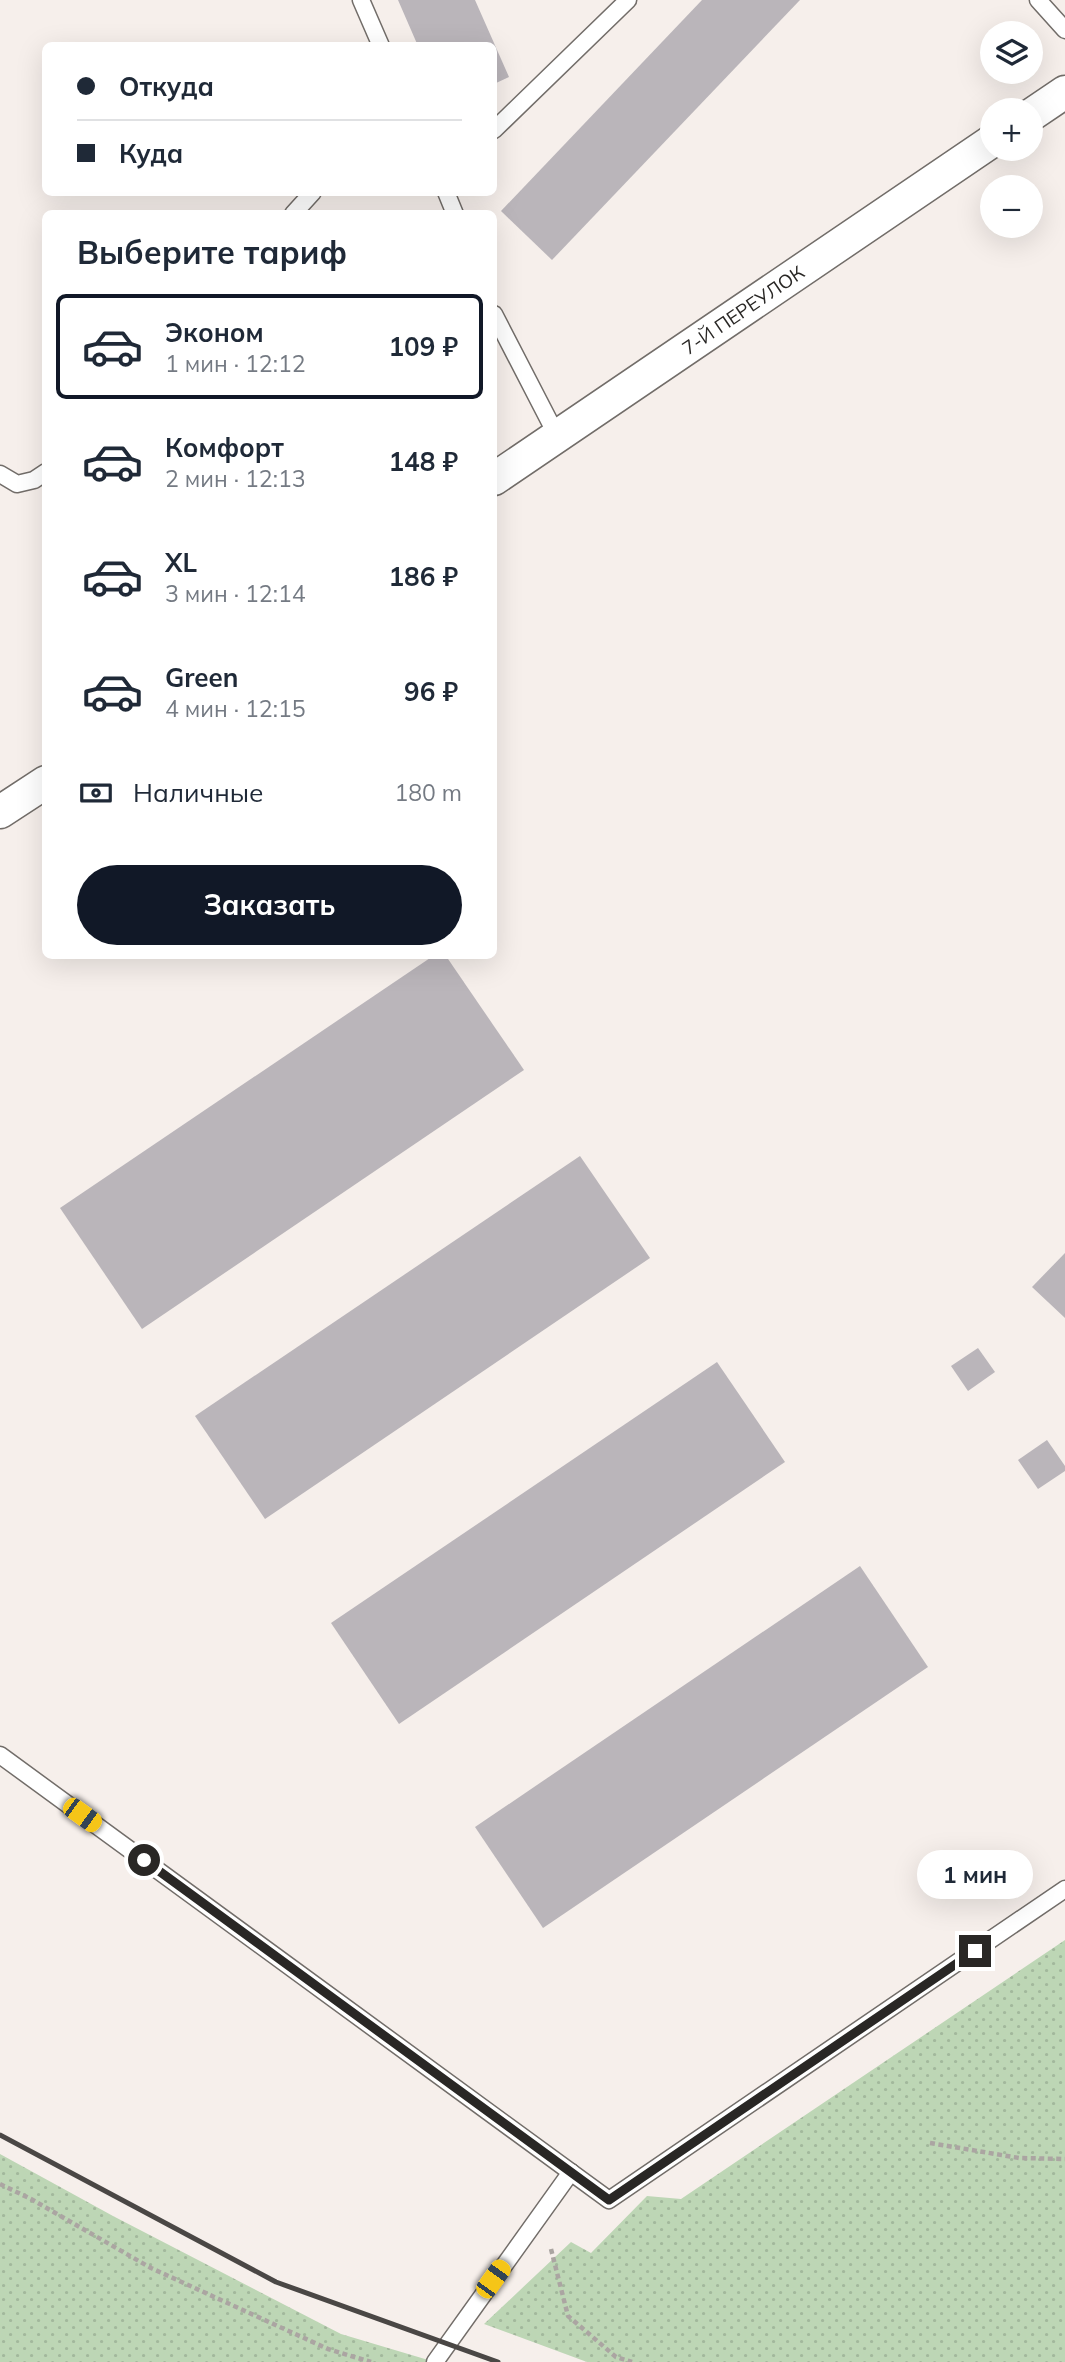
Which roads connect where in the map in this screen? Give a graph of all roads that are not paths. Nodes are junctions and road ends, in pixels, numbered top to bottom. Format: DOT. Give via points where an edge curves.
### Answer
graph roads {
  1 [pos="361,0"];
  2 [pos="628,0"];
  3 [pos="1038,0"];
  4 [pos="1065,30"];
  5 [pos="379,42"];
  6 [pos="1065,92"];
  7 [pos="1043,107"];
  8 [pos="497,127"];
  9 [pos="980,149"];
  10 [pos="309,196"];
  11 [pos="297,210"];
  12 [pos="497,320"];
  13 [pos="557,436"];
  14 [pos="0,474"];
  15 [pos="42,475"];
  16 [pos="497,477"];
  17 [pos="42,785"];
  18 [pos="0,812"];
  19 [pos="0,1755"];
  20 [pos="1065,1889"];
  21 [pos="571,2172"];
  22 [pos="435,2362"];
  1 -- 5 [label="lane"];
  2 -- 8 [label="lane"];
  3 -- 4 [label="lane"];
  6 -- 7 [label="street"];
  9 -- 13 [label="street, 7-Й ПЕРЕУЛОК"];
  10 -- 11 [label="lane"];
  12 -- 13 [label="lane"];
  13 -- 16 [label="street, 7-Й ПЕРЕУЛОК"];
  14 -- 15 [label="lane" via="17,484"];
  17 -- 18 [label="street"];
  19 -- 21 [label="lane"];
  20 -- 21 [label="lane" via="609,2200"];
  21 -- 22 [label="lane"];
}
